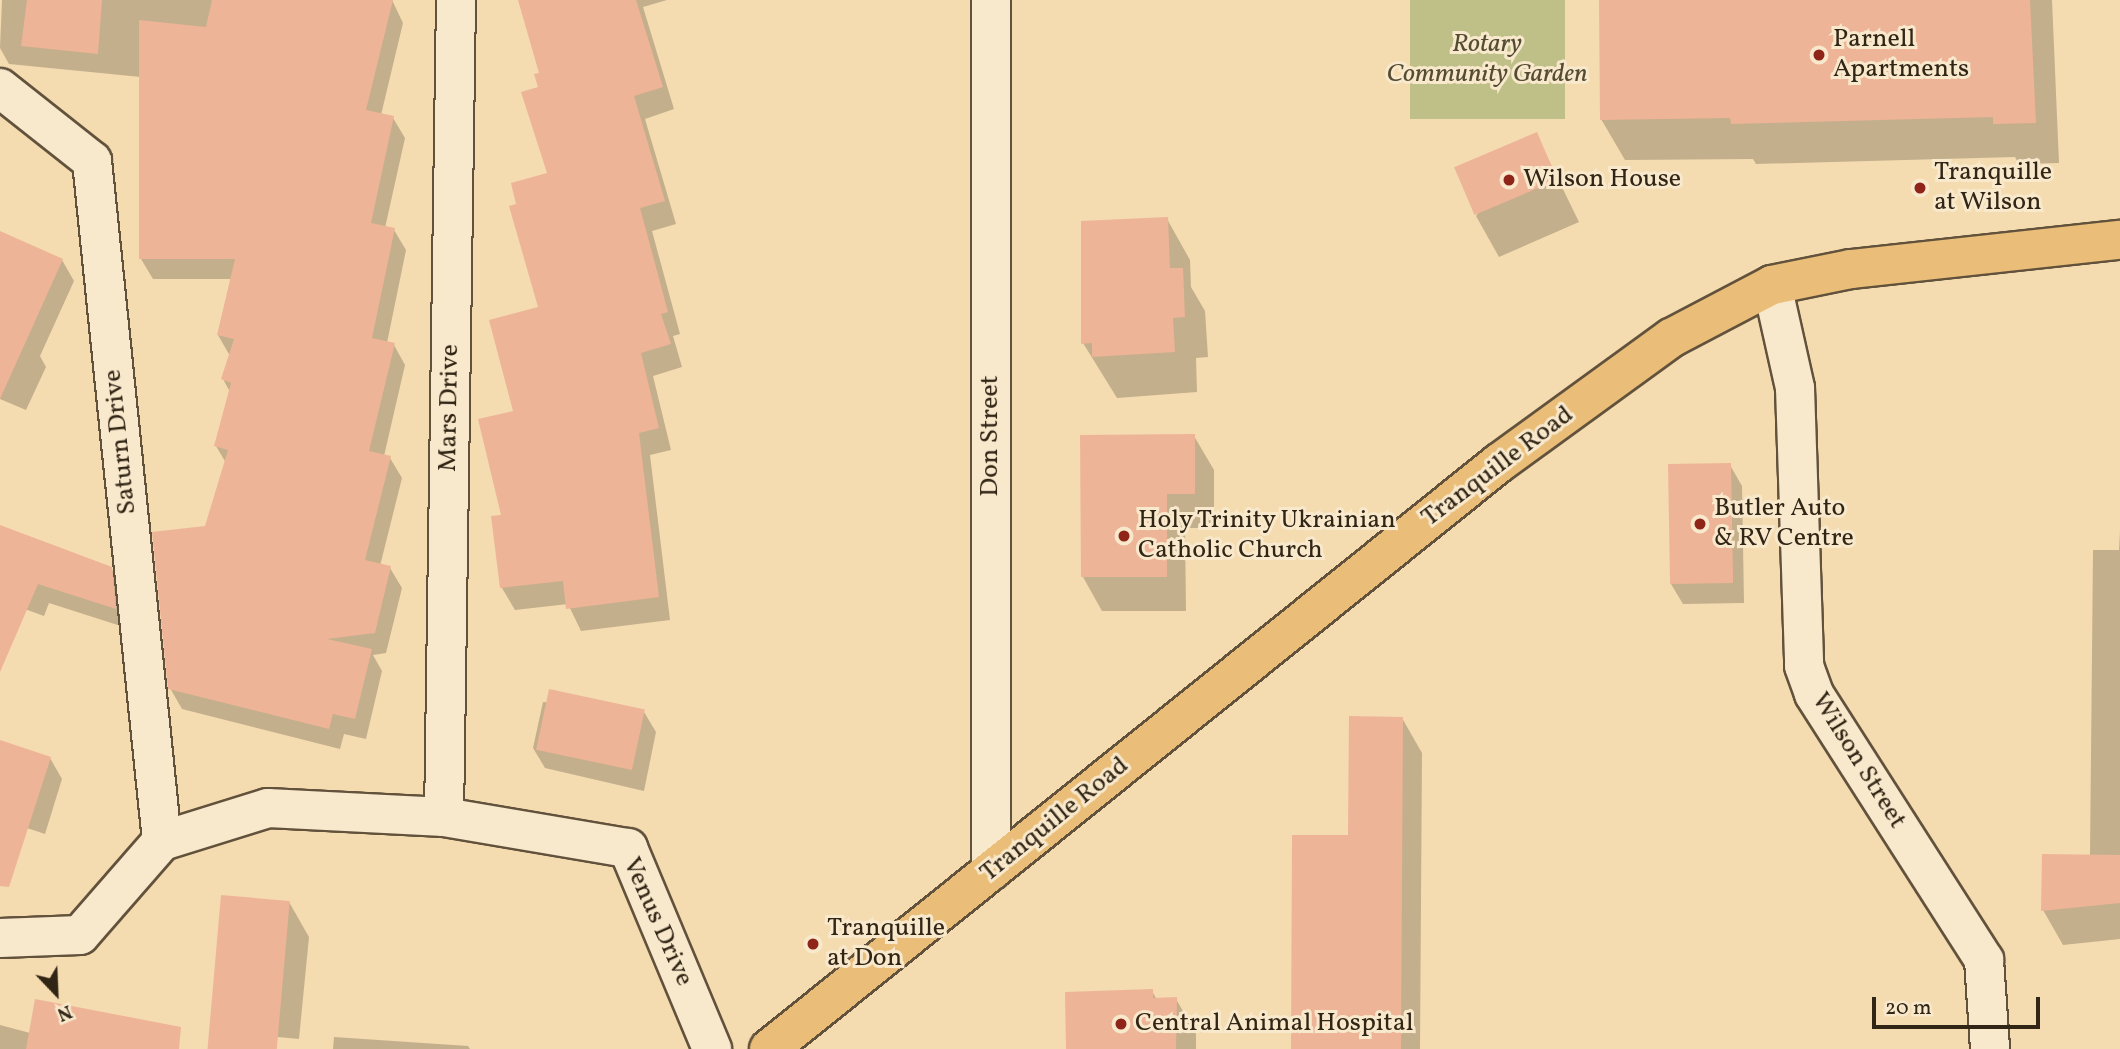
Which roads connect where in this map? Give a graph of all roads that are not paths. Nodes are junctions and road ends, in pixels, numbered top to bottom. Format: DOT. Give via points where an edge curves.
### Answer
graph roads {
  1 [pos="456,0"];
  2 [pos="991,0"];
  3 [pos="0,88"];
  4 [pos="2120,240"];
  5 [pos="1772,285"];
  6 [pos="444,817"];
  7 [pos="162,841"];
  8 [pos="991,871"];
  9 [pos="0,938"];
  10 [pos="712,1049"];
  11 [pos="769,1049"];
  12 [pos="1990,1049"];
  1 -- 6 [label="street, Mars Drive"];
  2 -- 8 [label="street, Don Street"];
  3 -- 7 [label="street, Saturn Drive" via="92,161"];
  4 -- 5 [label="main road, Tranquille Road" via="1851,268"];
  5 -- 8 [label="main road, Tranquille Road" via="1671,338 1499,463"];
  5 -- 12 [label="street, Wilson Street" via="1795,388 1804,666 1814,694 1984,960"];
  6 -- 7 [label="street" via="268,808"];
  6 -- 10 [label="street, Venus Drive" via="628,848"];
  7 -- 9 [label="street" via="80,935"];
  8 -- 11 [label="main road, Tranquille Road"];
}
